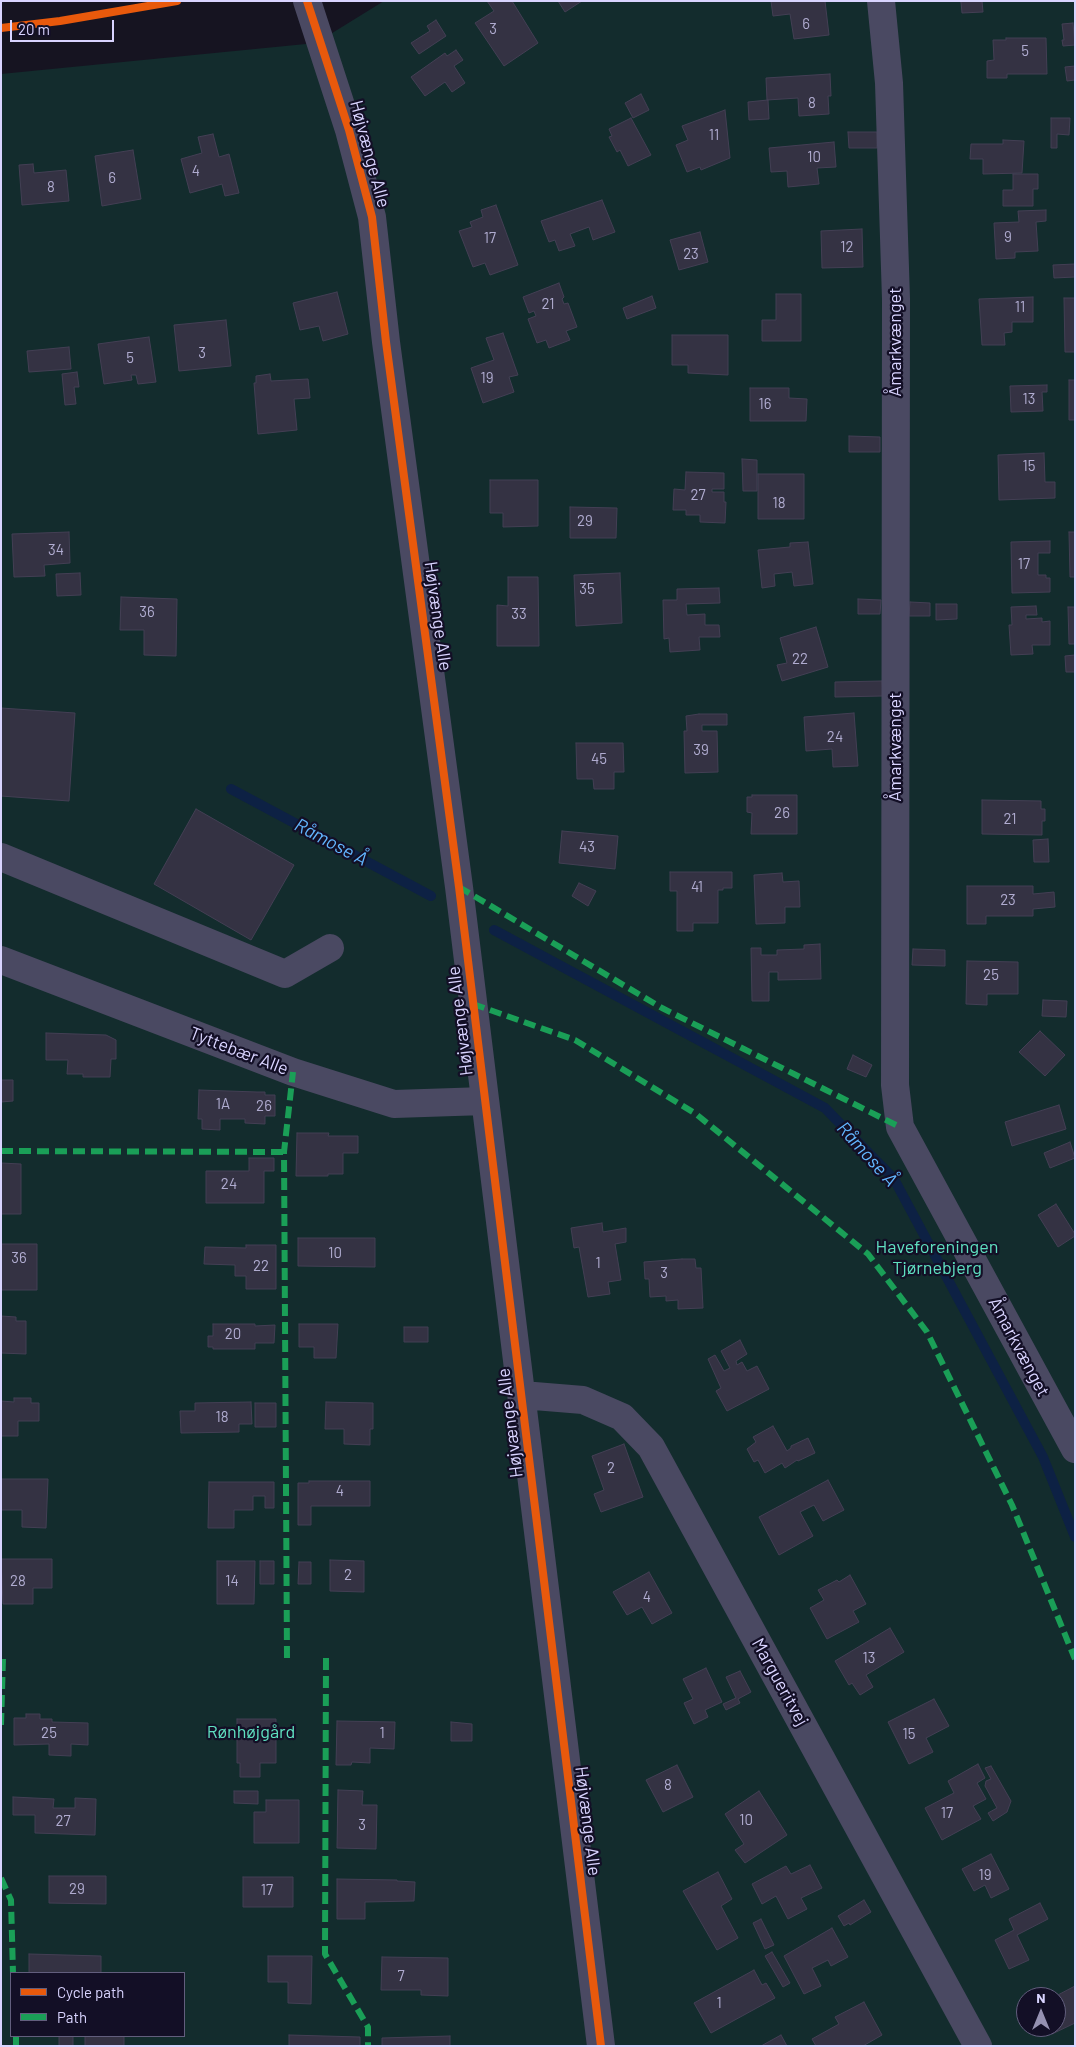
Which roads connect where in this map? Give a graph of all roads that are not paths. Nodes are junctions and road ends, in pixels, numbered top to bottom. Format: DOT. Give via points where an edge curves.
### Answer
graph roads {
  1 [pos="307,1"];
  2 [pos="881,1"];
  3 [pos="1,857"];
  4 [pos="330,948"];
  5 [pos="1,960"];
  6 [pos="485,1102"];
  7 [pos="522,1395"];
  8 [pos="1075,1449"];
  9 [pos="601,2046"];
  10 [pos="978,2046"];
  1 -- 6 [label="street, Højvænge Alle" via="349,130 372,217"];
  2 -- 8 [label="street, Åmarkvænget" via="889,82 896,299 895,1085 900,1127"];
  3 -- 4 [label="street" via="284,974"];
  5 -- 6 [label="street, Tyttebær Alle" via="293,1072 394,1104"];
  6 -- 7 [label="street, Højvænge Alle"];
  7 -- 9 [label="street, Højvænge Alle"];
  7 -- 10 [label="street, Margueritvej" via="583,1400 622,1416 651,1447"];
}
